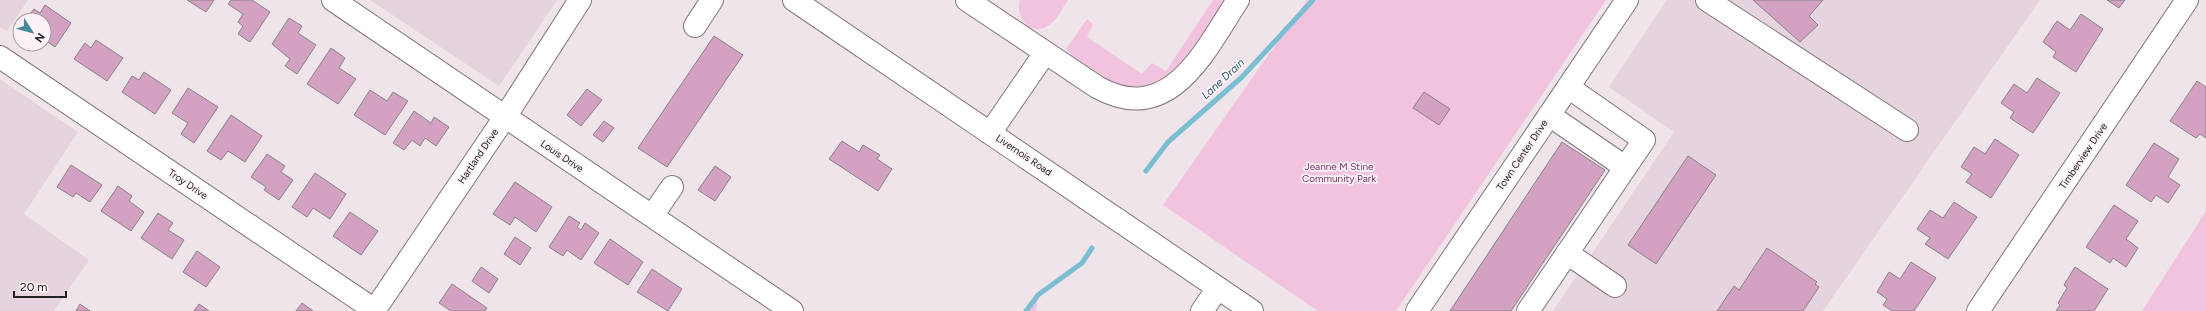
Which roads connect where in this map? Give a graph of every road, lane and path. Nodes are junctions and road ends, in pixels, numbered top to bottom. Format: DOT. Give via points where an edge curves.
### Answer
graph roads {
  1 [pos="333,0"];
  2 [pos="580,0"];
  3 [pos="712,0"];
  4 [pos="794,0"];
  5 [pos="967,0"];
  6 [pos="1238,0"];
  7 [pos="1707,0"];
  8 [pos="2187,0"];
  9 [pos="1618,3"];
  10 [pos="695,26"];
  11 [pos="1045,53"];
  12 [pos="0,57"];
  13 [pos="1568,88"];
  14 [pos="1549,115"];
  15 [pos="504,117"];
  16 [pos="1907,130"];
  17 [pos="990,133"];
  18 [pos="1625,167"];
  19 [pos="672,187"];
  20 [pos="652,216"];
  21 [pos="1567,253"];
  22 [pos="1615,286"];
  23 [pos="1218,288"];
  24 [pos="375,311"];
  25 [pos="792,311"];
  26 [pos="1202,311"];
  27 [pos="1252,311"];
  28 [pos="1417,311"];
  29 [pos="1528,311"];
  30 [pos="1978,311"];
  1 -- 15 [label="street, Louis Drive"];
  2 -- 15 [label="street, Hartland Drive"];
  3 -- 10 [label="street"];
  4 -- 17 [label="street, Livernois Road"];
  5 -- 11 [label="street"];
  6 -- 11 [label="street" via="1186,76 1171,88 1154,95 1136,99 1106,92"];
  7 -- 16 [label="street"];
  8 -- 30 [label="street, Timberview Drive"];
  9 -- 13 [label="street, Town Center Drive"];
  11 -- 17 [label="street"];
  12 -- 24 [label="street, Troy Drive"];
  13 -- 14 [label="street, Town Center Drive"];
  13 -- 18 [label="street" via="1644,140"];
  14 -- 18 [label="street"];
  14 -- 28 [label="street, Town Center Drive"];
  15 -- 20 [label="street, Louis Drive"];
  15 -- 24 [label="street, Hartland Drive"];
  17 -- 23 [label="street, Livernois Road"];
  18 -- 21 [label="street"];
  19 -- 20 [label="street"];
  20 -- 25 [label="street, Louis Drive"];
  21 -- 22 [label="street"];
  21 -- 29 [label="street"];
  23 -- 26 [label="street"];
  23 -- 27 [label="street, Livernois Road"];
}
